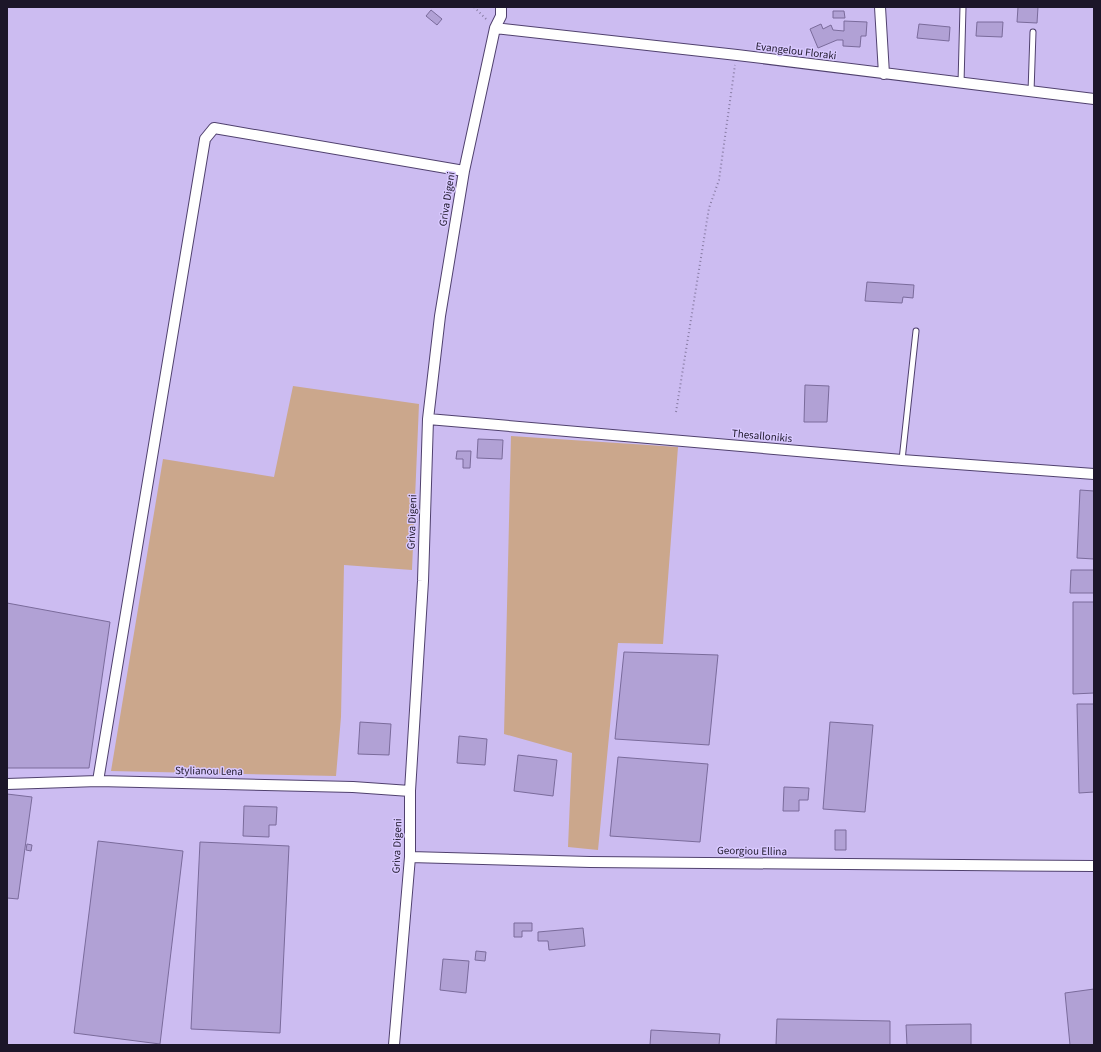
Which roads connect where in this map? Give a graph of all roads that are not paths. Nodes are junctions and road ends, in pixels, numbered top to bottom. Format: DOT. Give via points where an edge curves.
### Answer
graph roads {
  1 [pos="501,7"];
  2 [pos="880,7"];
  3 [pos="963,7"];
  4 [pos="495,28"];
  5 [pos="1033,32"];
  6 [pos="884,74"];
  7 [pos="960,83"];
  8 [pos="1031,92"];
  9 [pos="1094,99"];
  10 [pos="464,171"];
  11 [pos="916,330"];
  12 [pos="428,419"];
  13 [pos="902,460"];
  14 [pos="1094,474"];
  15 [pos="98,781"];
  16 [pos="7,784"];
  17 [pos="410,791"];
  18 [pos="410,858"];
  19 [pos="1094,866"];
  20 [pos="394,1045"];
  1 -- 4 [label="street, Griva Digeni" via="501,16"];
  2 -- 6 [label="street"];
  3 -- 7 [label="lane"];
  4 -- 6 [label="street, Evangelou Floraki"];
  4 -- 10 [label="street, Griva Digeni"];
  5 -- 8 [label="lane"];
  6 -- 7 [label="street, Evangelou Floraki"];
  7 -- 8 [label="street, Evangelou Floraki"];
  8 -- 9 [label="street, Evangelou Floraki"];
  10 -- 12 [label="street, Griva Digeni" via="440,316"];
  10 -- 15 [label="street" via="214,128 205,139"];
  11 -- 13 [label="lane"];
  12 -- 13 [label="street, Thesallonikis"];
  12 -- 17 [label="street, Griva Digeni" via="423,581"];
  13 -- 14 [label="street, Thesallonikis"];
  15 -- 16 [label="street, Stylianou Lena"];
  15 -- 17 [label="street, Stylianou Lena" via="353,786"];
  17 -- 18 [label="street, Griva Digeni"];
  18 -- 19 [label="street, Georgiou Ellina"];
  18 -- 20 [label="street, Griva Digeni"];
}
